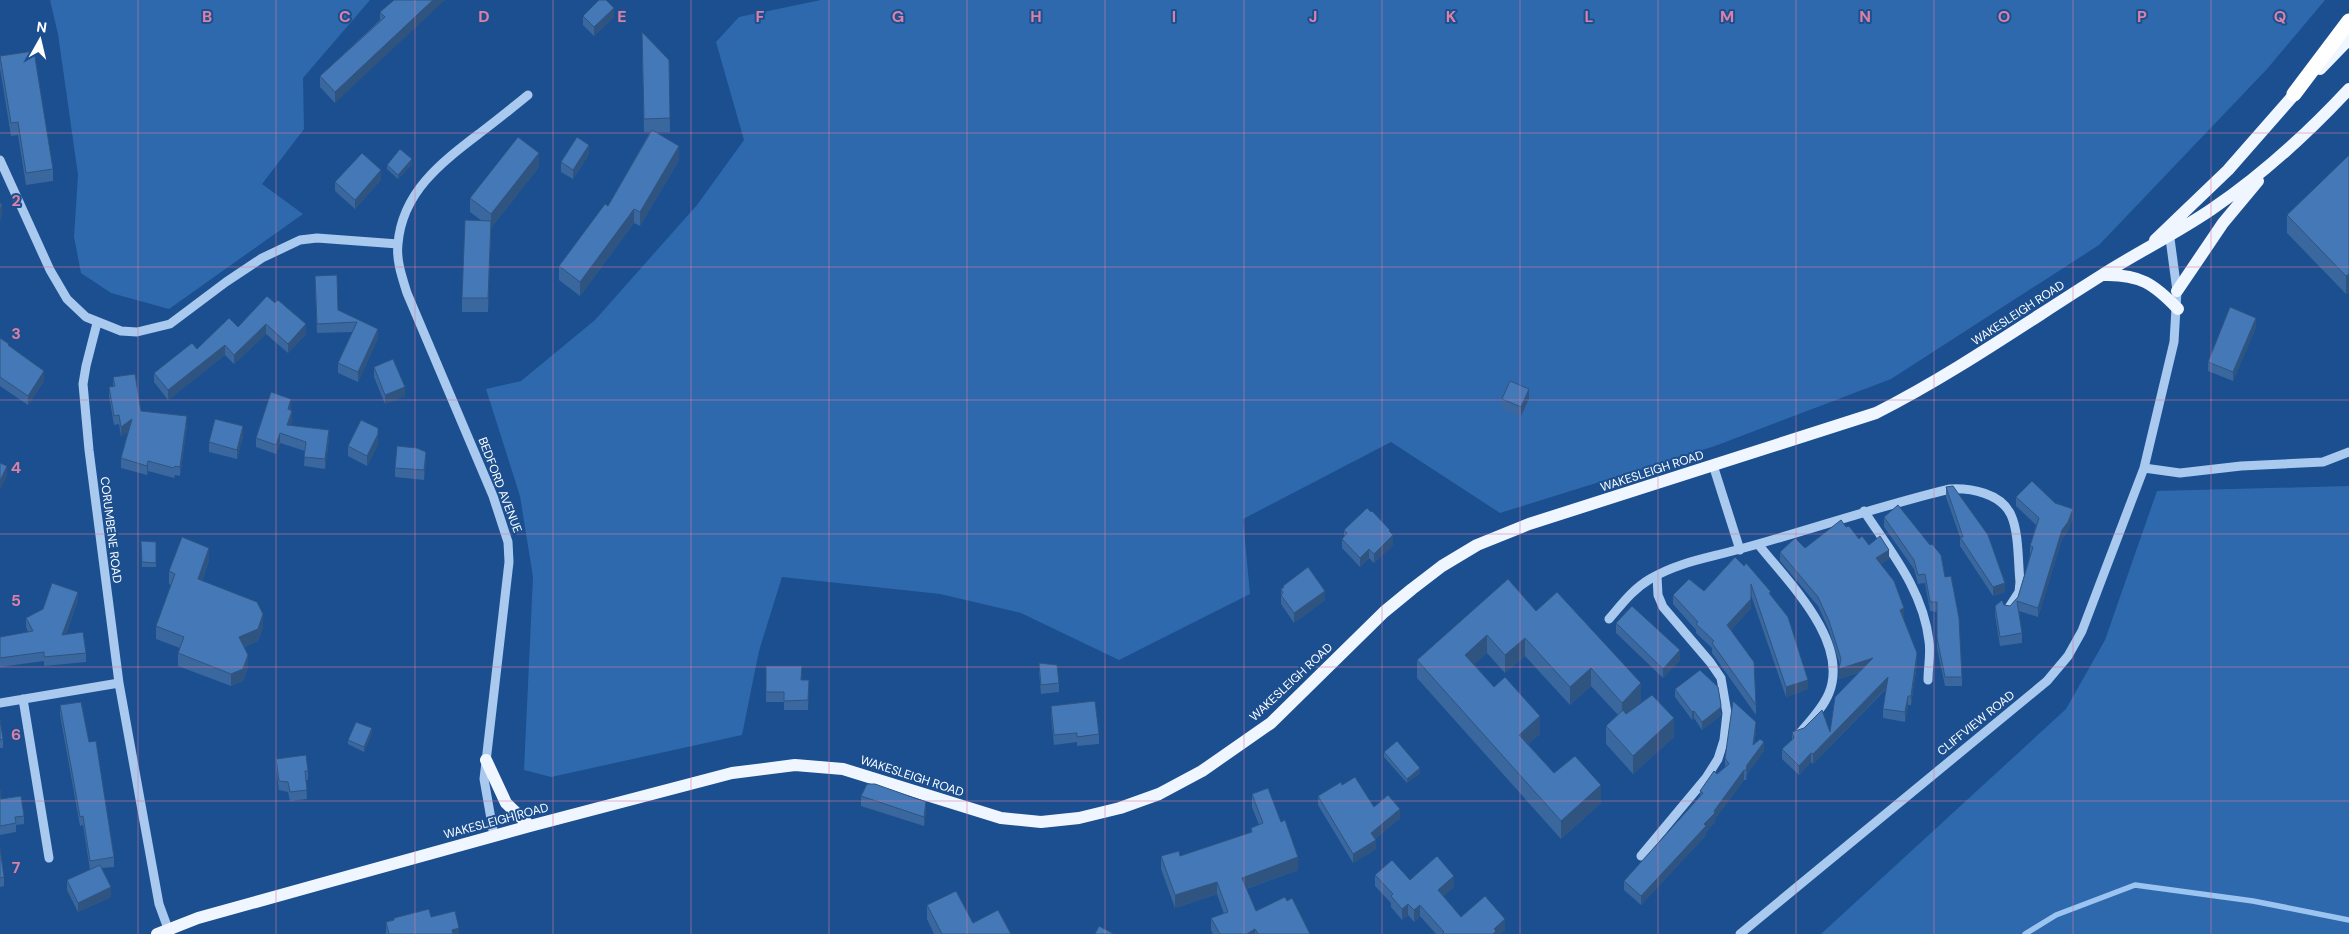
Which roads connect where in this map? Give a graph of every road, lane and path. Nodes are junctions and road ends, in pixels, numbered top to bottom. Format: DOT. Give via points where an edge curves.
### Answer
graph roads {
  1 [pos="2349,21"];
  2 [pos="2349,39"];
  3 [pos="2349,89"];
  4 [pos="2294,94"];
  5 [pos="528,95"];
  6 [pos="2277,158"];
  7 [pos="0,160"];
  8 [pos="2169,230"];
  9 [pos="398,244"];
  10 [pos="2102,275"];
  11 [pos="2177,292"];
  12 [pos="2178,309"];
  13 [pos="98,323"];
  14 [pos="2349,452"];
  15 [pos="1713,465"];
  16 [pos="2144,468"];
  17 [pos="1864,511"];
  18 [pos="1758,544"];
  19 [pos="1740,550"];
  20 [pos="1657,576"];
  21 [pos="2008,610"];
  22 [pos="1609,619"];
  23 [pos="1928,680"];
  24 [pos="119,683"];
  25 [pos="23,699"];
  26 [pos="0,703"];
  27 [pos="1800,733"];
  28 [pos="486,760"];
  29 [pos="530,826"];
  30 [pos="494,836"];
  31 [pos="1641,856"];
  32 [pos="49,858"];
  33 [pos="165,932"];
  34 [pos="1740,934"];
  1 -- 4 [label="highway"];
  2 -- 4 [label="main road, WAKESLEIGH ROAD"];
  3 -- 6 [label="main road, WAKESLEIGH ROAD"];
  4 -- 8 [label="main road, WAKESLEIGH ROAD" via="2228,170"];
  5 -- 9 [label="street, BEDFORD AVENUE" via="430,174 408,207"];
  6 -- 8 [label="main road, WAKESLEIGH ROAD" via="2213,209"];
  6 -- 11 [label="main road" via="2223,223"];
  7 -- 13 [label="street" via="58,286 76,309"];
  8 -- 10 [label="main road, WAKESLEIGH ROAD"];
  8 -- 11 [label="street, CLIFFVIEW ROAD"];
  9 -- 13 [label="street" via="318,238 300,240 262,258 170,324 137,332 120,331"];
  9 -- 28 [label="street, BEDFORD AVENUE" via="399,268 407,293 493,496 508,542 509,562"];
  10 -- 12 [label="main road" via="2135,276 2161,292"];
  10 -- 15 [label="main road, WAKESLEIGH ROAD" via="1977,356 1876,413"];
  11 -- 12 [label="street, CLIFFVIEW ROAD"];
  12 -- 16 [label="street, CLIFFVIEW ROAD" via="2174,342"];
  13 -- 24 [label="street, CORUMBENE ROAD" via="86,366 84,402"];
  14 -- 16 [label="street" via="2323,462 2180,473"];
  15 -- 19 [label="street"];
  15 -- 29 [label="main road, WAKESLEIGH ROAD" via="1529,524 1472,548 1442,566 1384,612 1271,723 1202,772 1159,794 1120,808 1079,818 1042,822 1001,818 843,769 795,765 732,773"];
  16 -- 34 [label="street, CLIFFVIEW ROAD" via="2082,631 2068,656 2047,681"];
  17 -- 18 [label="street"];
  17 -- 21 [label="street" via="1950,489 1971,489 1991,496 2011,514 2014,525 2019,587"];
  17 -- 23 [label="street" via="1913,584 1921,604 1930,642"];
  18 -- 19 [label="street"];
  18 -- 27 [label="street" via="1812,613 1830,648 1830,691"];
  19 -- 20 [label="street" via="1688,562"];
  20 -- 22 [label="street" via="1634,590"];
  20 -- 31 [label="street" via="1658,595 1663,607 1721,678 1727,713 1718,759"];
  24 -- 25 [label="street"];
  24 -- 33 [label="street, CORUMBENE ROAD"];
  25 -- 26 [label="street"];
  25 -- 32 [label="street"];
  28 -- 29 [label="main road" via="506,803"];
  28 -- 30 [label="street, BEDFORD AVENUE" via="484,779"];
  29 -- 30 [label="main road, WAKESLEIGH ROAD"];
  30 -- 33 [label="main road, WAKESLEIGH ROAD" via="198,918"];
}
